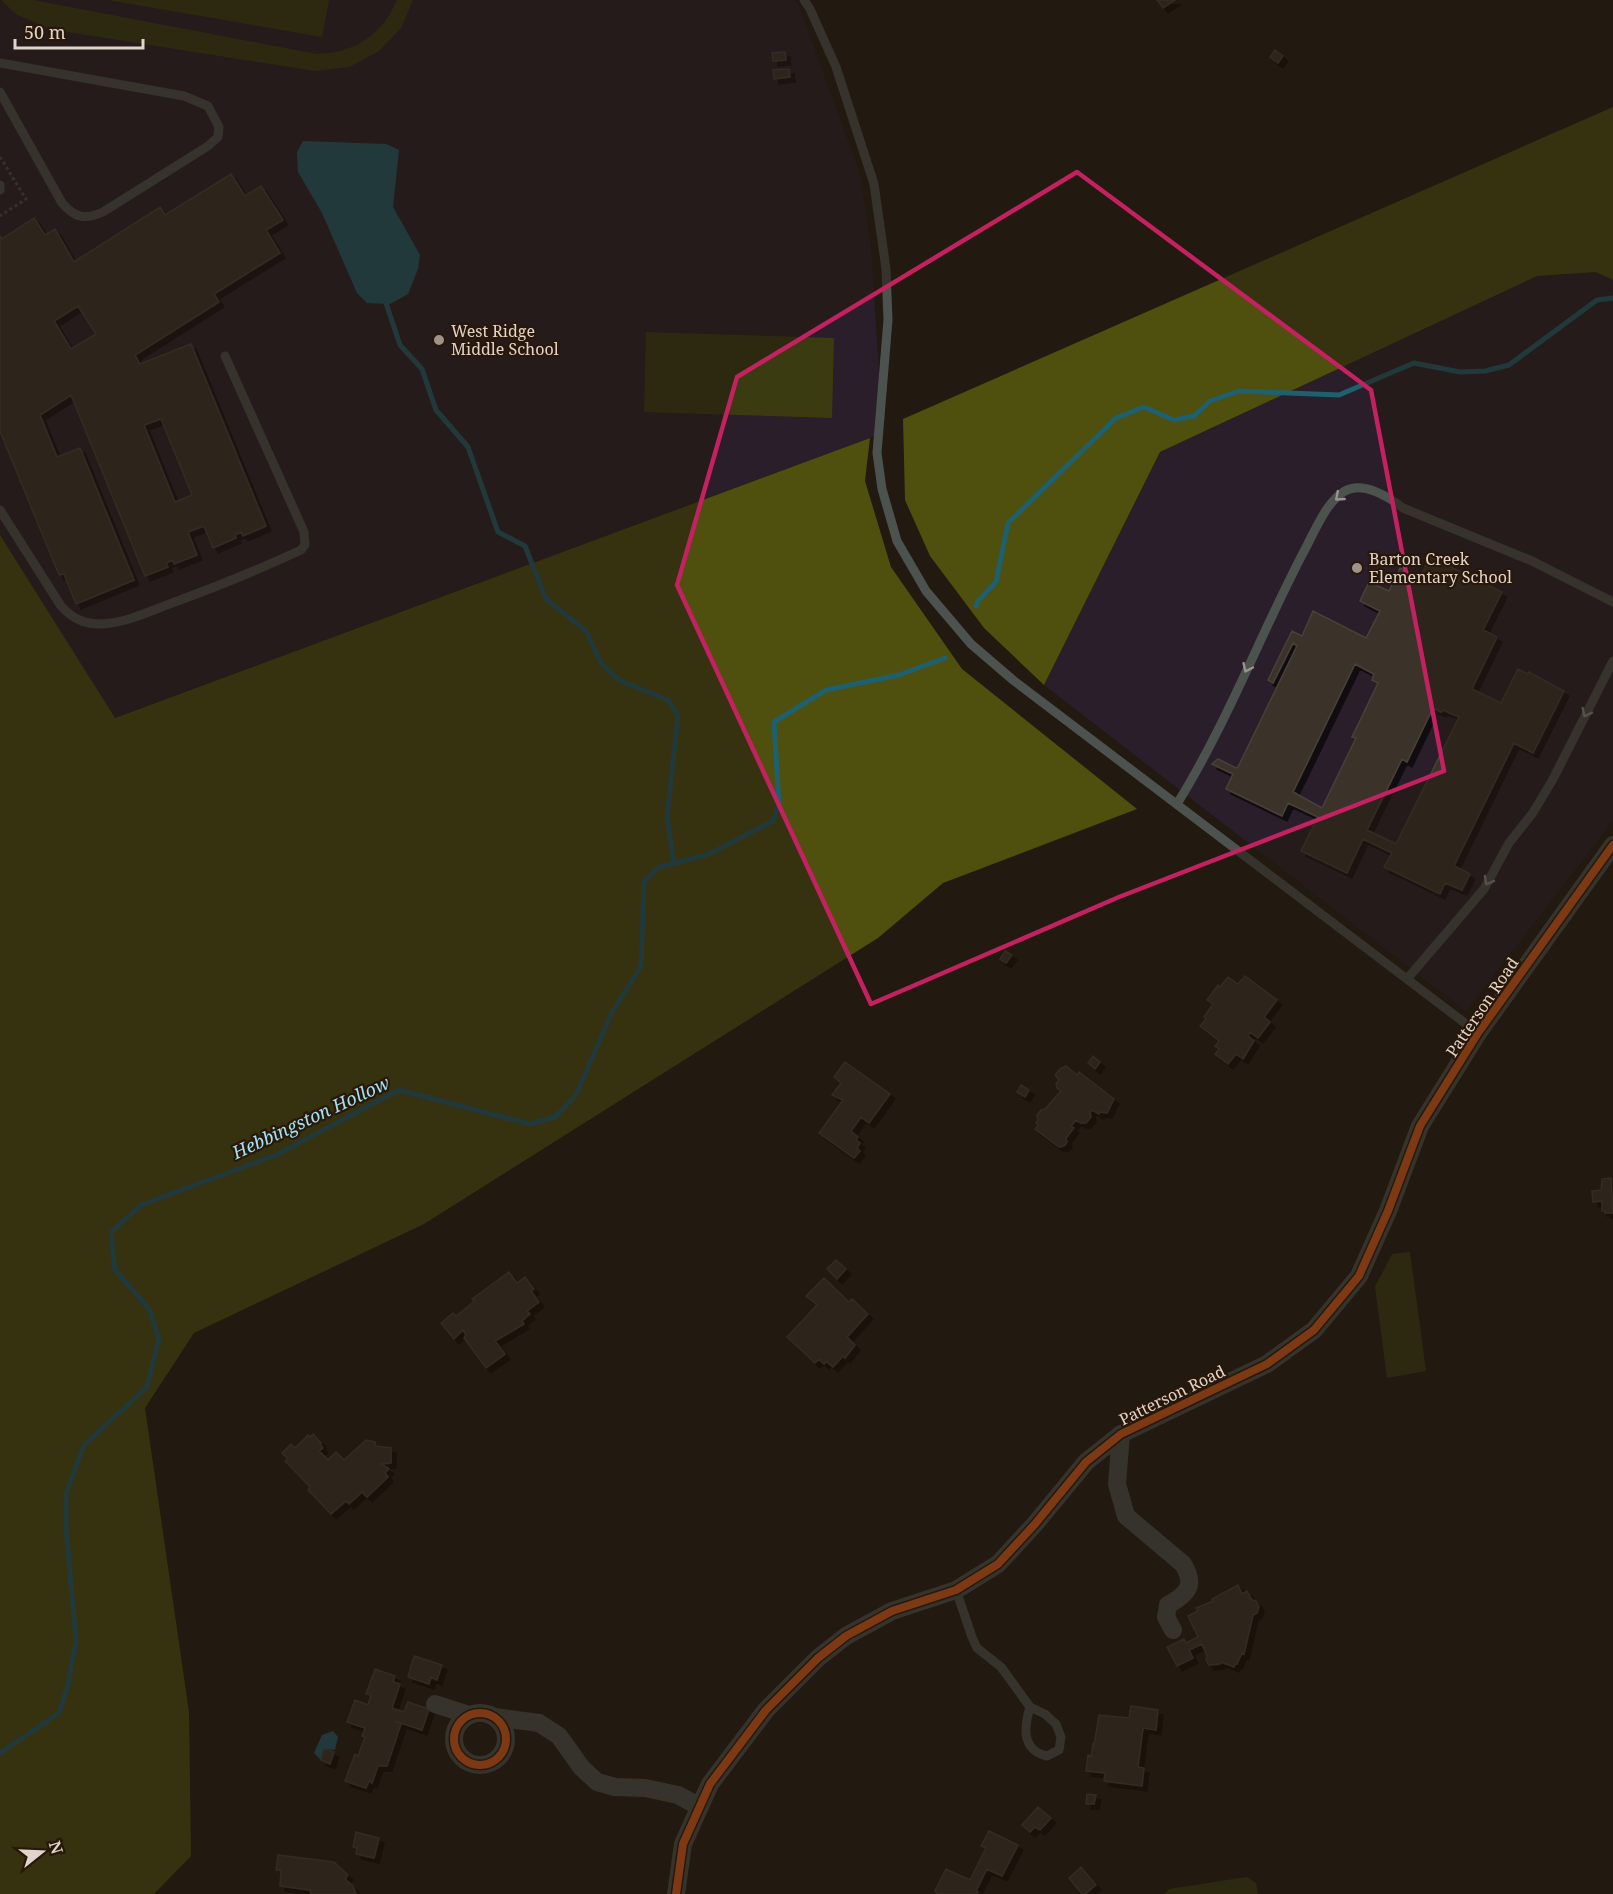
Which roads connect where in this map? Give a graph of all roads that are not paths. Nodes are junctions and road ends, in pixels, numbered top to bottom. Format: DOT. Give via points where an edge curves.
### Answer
graph roads {
  1 [pos="804,0"];
  2 [pos="0,63"];
  3 [pos="0,92"];
  4 [pos="0,185"];
  5 [pos="0,190"];
  6 [pos="225,356"];
  7 [pos="0,510"];
  8 [pos="1613,602"];
  9 [pos="1613,662"];
  10 [pos="1177,804"];
  11 [pos="1613,844"];
  12 [pos="1407,979"];
  13 [pos="1478,1033"];
  14 [pos="1121,1434"];
  15 [pos="956,1590"];
  16 [pos="1173,1630"];
  17 [pos="435,1704"];
  18 [pos="1030,1707"];
  19 [pos="469,1715"];
  20 [pos="494,1717"];
  21 [pos="700,1807"];
  22 [pos="676,1894"];
  1 -- 10 [label="lane" via="836,67 874,184 886,269 888,320 877,453 882,489 897,541 926,591 971,644"];
  2 -- 3 [label="lane" via="184,96 208,106 219,127 218,137 103,212 80,218 62,203"];
  4 -- 5 [label="lane"];
  6 -- 7 [label="lane" via="304,532 305,545 301,550 247,575 129,619 91,623 68,615"];
  8 -- 10 [label="lane, one-way" via="1532,561 1392,500 1360,487 1345,491 1326,509 1198,770"];
  9 -- 12 [label="lane, one-way" via="1551,781 1509,843 1484,889"];
  10 -- 12 [label="lane"];
  11 -- 13 [label="street, Patterson Road"];
  12 -- 13 [label="lane"];
  13 -- 14 [label="street, Patterson Road" via="1420,1126 1359,1276 1314,1330 1267,1364"];
  14 -- 15 [label="street, Patterson Road" via="1086,1462 998,1564"];
  14 -- 16 [label="street" via="1117,1484 1126,1516 1183,1564 1189,1574 1190,1583 1182,1597 1168,1605 1166,1617"];
  15 -- 18 [label="lane" via="977,1648 1001,1667"];
  15 -- 21 [label="street, Patterson Road" via="892,1611 846,1636 818,1658 766,1710 710,1784"];
  17 -- 19 [label="street"];
  18 -- 18 [label="lane" via="1056,1724 1061,1737 1059,1750 1047,1756 1029,1745 1024,1725"];
  19 -- 20 [label="street"];
  19 -- 20 [label="street" via="457,1726 453,1743 460,1758 476,1766 493,1762 505,1749 505,1731"];
  20 -- 21 [label="street" via="539,1723 549,1729 597,1782 678,1795"];
  21 -- 22 [label="street, Patterson Road" via="683,1844"];
}
